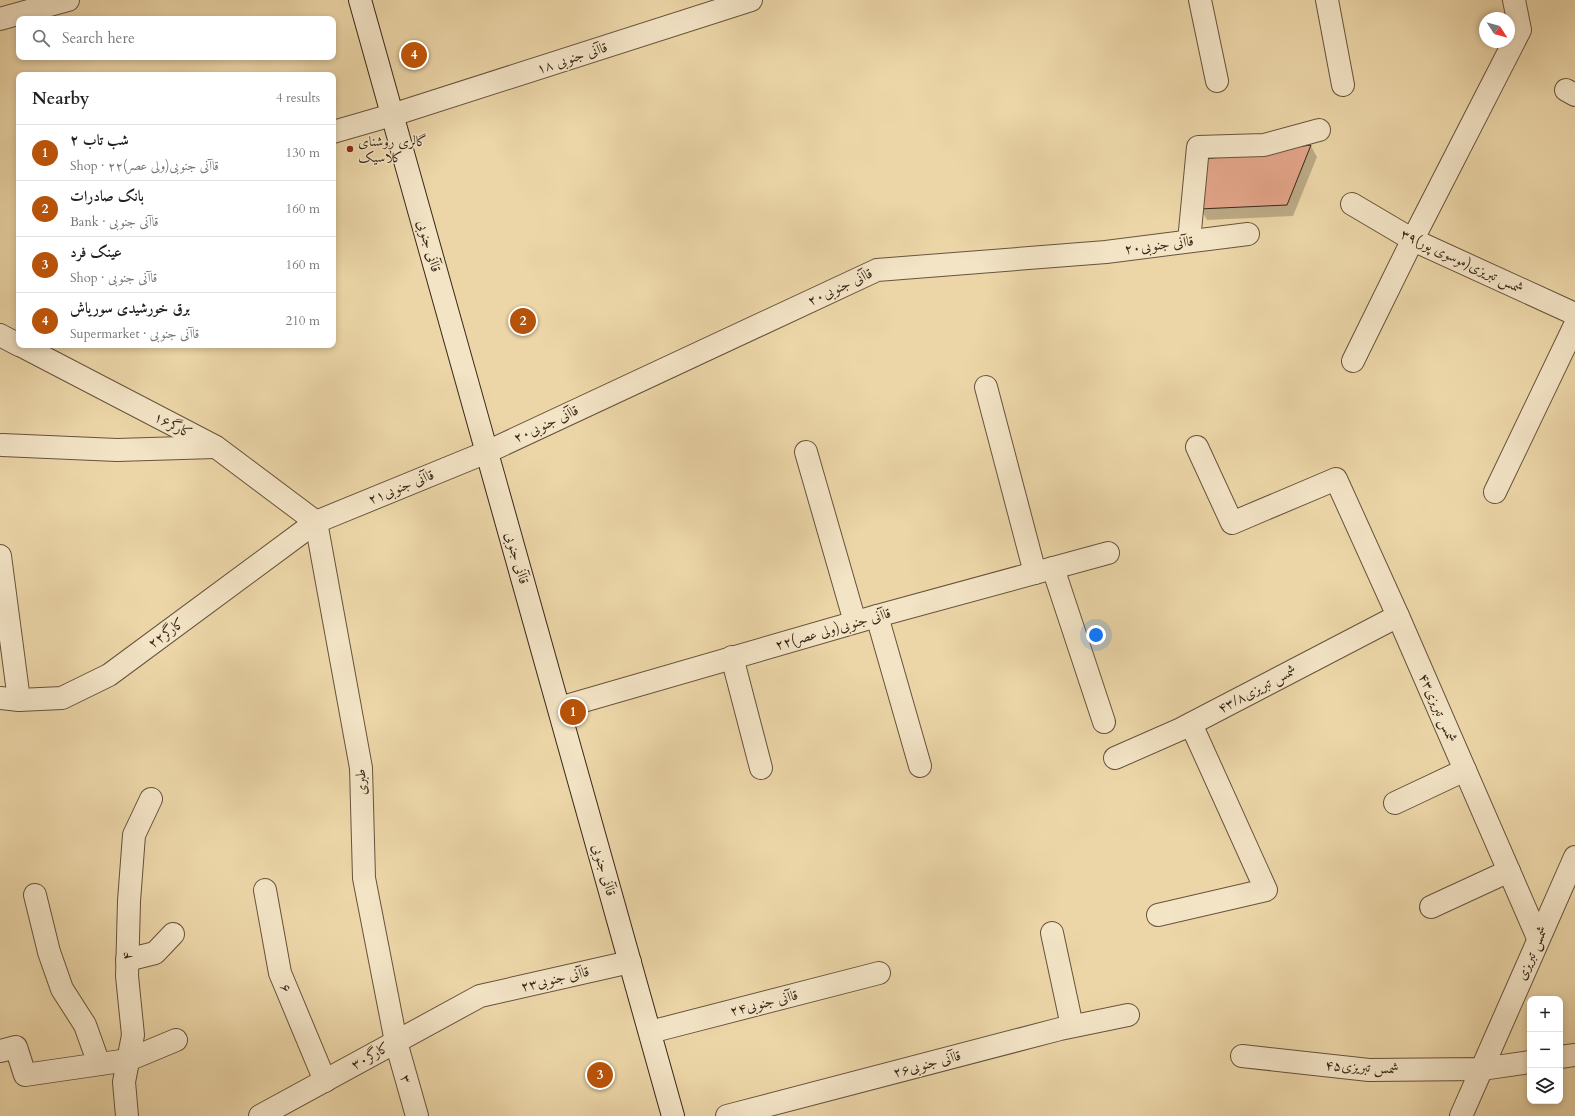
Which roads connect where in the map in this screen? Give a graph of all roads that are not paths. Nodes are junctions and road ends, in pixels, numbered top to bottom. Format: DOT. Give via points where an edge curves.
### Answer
graph roads {
  1 [pos="68,0"];
  2 [pos="360,0"];
  3 [pos="751,0"];
  4 [pos="1200,0"];
  5 [pos="1327,0"];
  6 [pos="1514,0"];
  7 [pos="0,19"];
  8 [pos="1217,81"];
  9 [pos="1343,85"];
  10 [pos="392,115"];
  11 [pos="1319,130"];
  12 [pos="336,131"];
  13 [pos="1352,204"];
  14 [pos="1248,234"];
  15 [pos="1413,239"];
  16 [pos="1189,242"];
  17 [pos="1575,314"];
  18 [pos="1575,325"];
  19 [pos="0,335"];
  20 [pos="16,343"];
  21 [pos="25,348"];
  22 [pos="1353,361"];
  23 [pos="986,387"];
  24 [pos="2,445"];
  25 [pos="216,447"];
  26 [pos="1197,447"];
  27 [pos="487,452"];
  28 [pos="806,452"];
  29 [pos="1495,492"];
  30 [pos="316,522"];
  31 [pos="1108,553"];
  32 [pos="0,556"];
  33 [pos="1044,570"];
  34 [pos="877,616"];
  35 [pos="1398,616"];
  36 [pos="855,622"];
  37 [pos="732,657"];
  38 [pos="10,699"];
  39 [pos="559,708"];
  40 [pos="1104,722"];
  41 [pos="1191,724"];
  42 [pos="1115,758"];
  43 [pos="920,766"];
  44 [pos="761,768"];
  45 [pos="1465,770"];
  46 [pos="151,799"];
  47 [pos="1395,803"];
  48 [pos="1575,857"];
  49 [pos="1509,871"];
  50 [pos="265,890"];
  51 [pos="35,895"];
  52 [pos="1431,907"];
  53 [pos="1158,915"];
  54 [pos="1052,933"];
  55 [pos="173,934"];
  56 [pos="1538,938"];
  57 [pos="127,960"];
  58 [pos="630,962"];
  59 [pos="879,973"];
  60 [pos="480,996"];
  61 [pos="1128,1015"];
  62 [pos="1072,1026"];
  63 [pos="650,1032"];
  64 [pos="176,1040"];
  65 [pos="396,1042"];
  66 [pos="0,1051"];
  67 [pos="1575,1055"];
  68 [pos="1242,1056"];
  69 [pos="1563,1057"];
  70 [pos="128,1060"];
  71 [pos="1527,1062"];
  72 [pos="100,1064"];
  73 [pos="1482,1068"];
  74 [pos="325,1080"];
  75 [pos="127,1116"];
  76 [pos="260,1116"];
  77 [pos="417,1116"];
  78 [pos="673,1116"];
  79 [pos="727,1116"];
  80 [pos="1461,1116"];
  1 -- 7 [label="street"];
  2 -- 10 [label="street, قاآنی جنوبی"];
  3 -- 10 [label="street, قاآنی جنوبی ۱۸"];
  4 -- 8 [label="street"];
  5 -- 9 [label="street"];
  6 -- 15 [label="street" via="1520,30"];
  10 -- 12 [label="street, قاآنی جنوبی ۱۸"];
  10 -- 27 [label="street, قاآنی جنوبی"];
  11 -- 16 [label="street" via="1264,145 1198,148"];
  13 -- 15 [label="street, شمس تبریزی(موسوی پور)۳۹"];
  14 -- 16 [label="street, ۲۰قاآنی جنوبی"];
  15 -- 17 [label="street, شمس تبریزی(موسوی پور)۳۹"];
  15 -- 22 [label="street"];
  16 -- 27 [label="street, ۲۰قاآنی جنوبی" via="1106,252 877,270"];
  18 -- 29 [label="street"];
  19 -- 20 [label="street, کارگر۱۶"];
  21 -- 25 [label="street, کارگر۱۶"];
  23 -- 33 [label="street"];
  24 -- 25 [label="street" via="117,450"];
  25 -- 30 [label="street, کارگر۱۶"];
  26 -- 35 [label="street, شمس تبریزی۴۳" via="1232,524 1336,479"];
  27 -- 30 [label="street, قاآنی جنوبی۲۱"];
  27 -- 39 [label="street, قاآنی جنوبی"];
  28 -- 36 [label="street"];
  30 -- 38 [label="street, ۲۲کارگر" via="109,675 62,698"];
  30 -- 65 [label="street, طبری" via="361,768 364,878"];
  31 -- 33 [label="street, ۲۲قاآنی جنوبی(ولی عصر)"];
  32 -- 38 [label="street"];
  33 -- 34 [label="street, ۲۲قاآنی جنوبی(ولی عصر)"];
  33 -- 40 [label="street"];
  34 -- 36 [label="street, ۲۲قاآنی جنوبی(ولی عصر)"];
  34 -- 43 [label="street"];
  35 -- 41 [label="street, شمس تبریزی۴۳/۸"];
  35 -- 45 [label="street, شمس تبریزی۴۳"];
  36 -- 37 [label="street, ۲۲قاآنی جنوبی(ولی عصر)"];
  37 -- 39 [label="street, ۲۲قاآنی جنوبی(ولی عصر)"];
  37 -- 44 [label="street"];
  39 -- 58 [label="street, قاآنی جنوبی"];
  41 -- 42 [label="street, شمس تبریزی۴۳/۸"];
  41 -- 53 [label="street" via="1266,890"];
  45 -- 47 [label="street"];
  45 -- 49 [label="street, شمس تبریزی۴۳"];
  46 -- 57 [label="street, ۴" via="134,835"];
  48 -- 56 [label="street, شمس تبریزی"];
  49 -- 52 [label="street"];
  49 -- 56 [label="street, شمس تبریزی۴۳"];
  50 -- 74 [label="street, ۶" via="280,973"];
  51 -- 72 [label="street" via="49,952 62,989 85,1025"];
  54 -- 62 [label="street"];
  55 -- 57 [label="street" via="155,953"];
  56 -- 73 [label="street, شمس تبریزی"];
  57 -- 70 [label="street, ۴" via="133,1035"];
  58 -- 60 [label="street, قاآنی جنوبی۲۳"];
  58 -- 63 [label="street, قاآنی جنوبی"];
  59 -- 63 [label="street, ۲۴قاآنی جنوبی"];
  60 -- 65 [label="street, کارگر۳۰"];
  61 -- 62 [label="street, ۲۶قاآنی جنوبی"];
  62 -- 79 [label="street, ۲۶قاآنی جنوبی"];
  63 -- 78 [label="street, قاآنی جنوبی"];
  64 -- 70 [label="street"];
  65 -- 74 [label="street, کارگر۳۰"];
  65 -- 77 [label="street, ۳"];
  66 -- 72 [label="street" via="16,1047 25,1075"];
  67 -- 69 [label="street"];
  68 -- 73 [label="street, شمس تبریزی۴۵" via="1369,1070"];
  70 -- 72 [label="street"];
  70 -- 75 [label="street, ۴" via="124,1082"];
  71 -- 73 [label="street, شمس تبریزی۴۵"];
  73 -- 80 [label="street, شمس تبریزی"];
  74 -- 76 [label="street, کارگر۳۰"];
}
